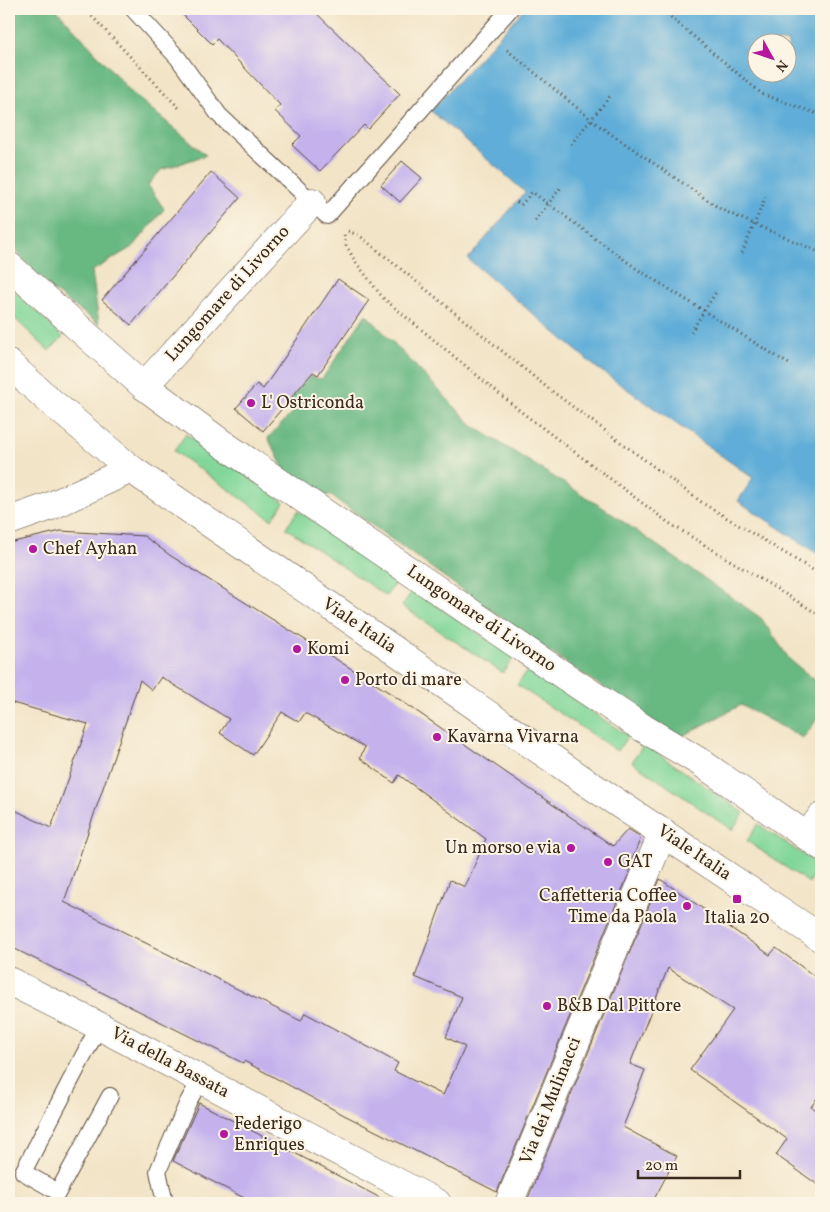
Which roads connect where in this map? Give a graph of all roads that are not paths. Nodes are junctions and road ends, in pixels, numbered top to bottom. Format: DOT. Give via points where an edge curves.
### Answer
graph roads {
  1 [pos="133,9"];
  2 [pos="510,9"];
  3 [pos="312,202"];
  4 [pos="9,266"];
  5 [pos="9,364"];
  6 [pos="144,386"];
  7 [pos="131,469"];
  8 [pos="9,521"];
  9 [pos="663,832"];
  10 [pos="817,833"];
  11 [pos="821,938"];
  12 [pos="9,981"];
  13 [pos="99,1026"];
  14 [pos="201,1080"];
  15 [pos="110,1096"];
  16 [pos="165,1203"];
  17 [pos="437,1203"];
  18 [pos="509,1203"];
  1 -- 3 [label="lane" via="178,58 219,115"];
  2 -- 3 [label="lane" via="328,216"];
  3 -- 6 [label="street, Lungomare di Livorno"];
  4 -- 6 [label="street, Lungomare di Livorno"];
  5 -- 7 [label="street, Viale Italia"];
  6 -- 10 [label="street, Lungomare di Livorno" via="295,494 635,723"];
  7 -- 8 [label="street" via="51,506"];
  7 -- 9 [label="street, Viale Italia"];
  9 -- 11 [label="street, Viale Italia"];
  9 -- 18 [label="street, Via dei Mulinacci"];
  12 -- 13 [label="street, Via della Bassata"];
  13 -- 14 [label="street, Via della Bassata"];
  13 -- 15 [label="lane" via="24,1172 58,1192"];
  14 -- 16 [label="lane" via="158,1171"];
  14 -- 17 [label="street, Via della Bassata"];
}
